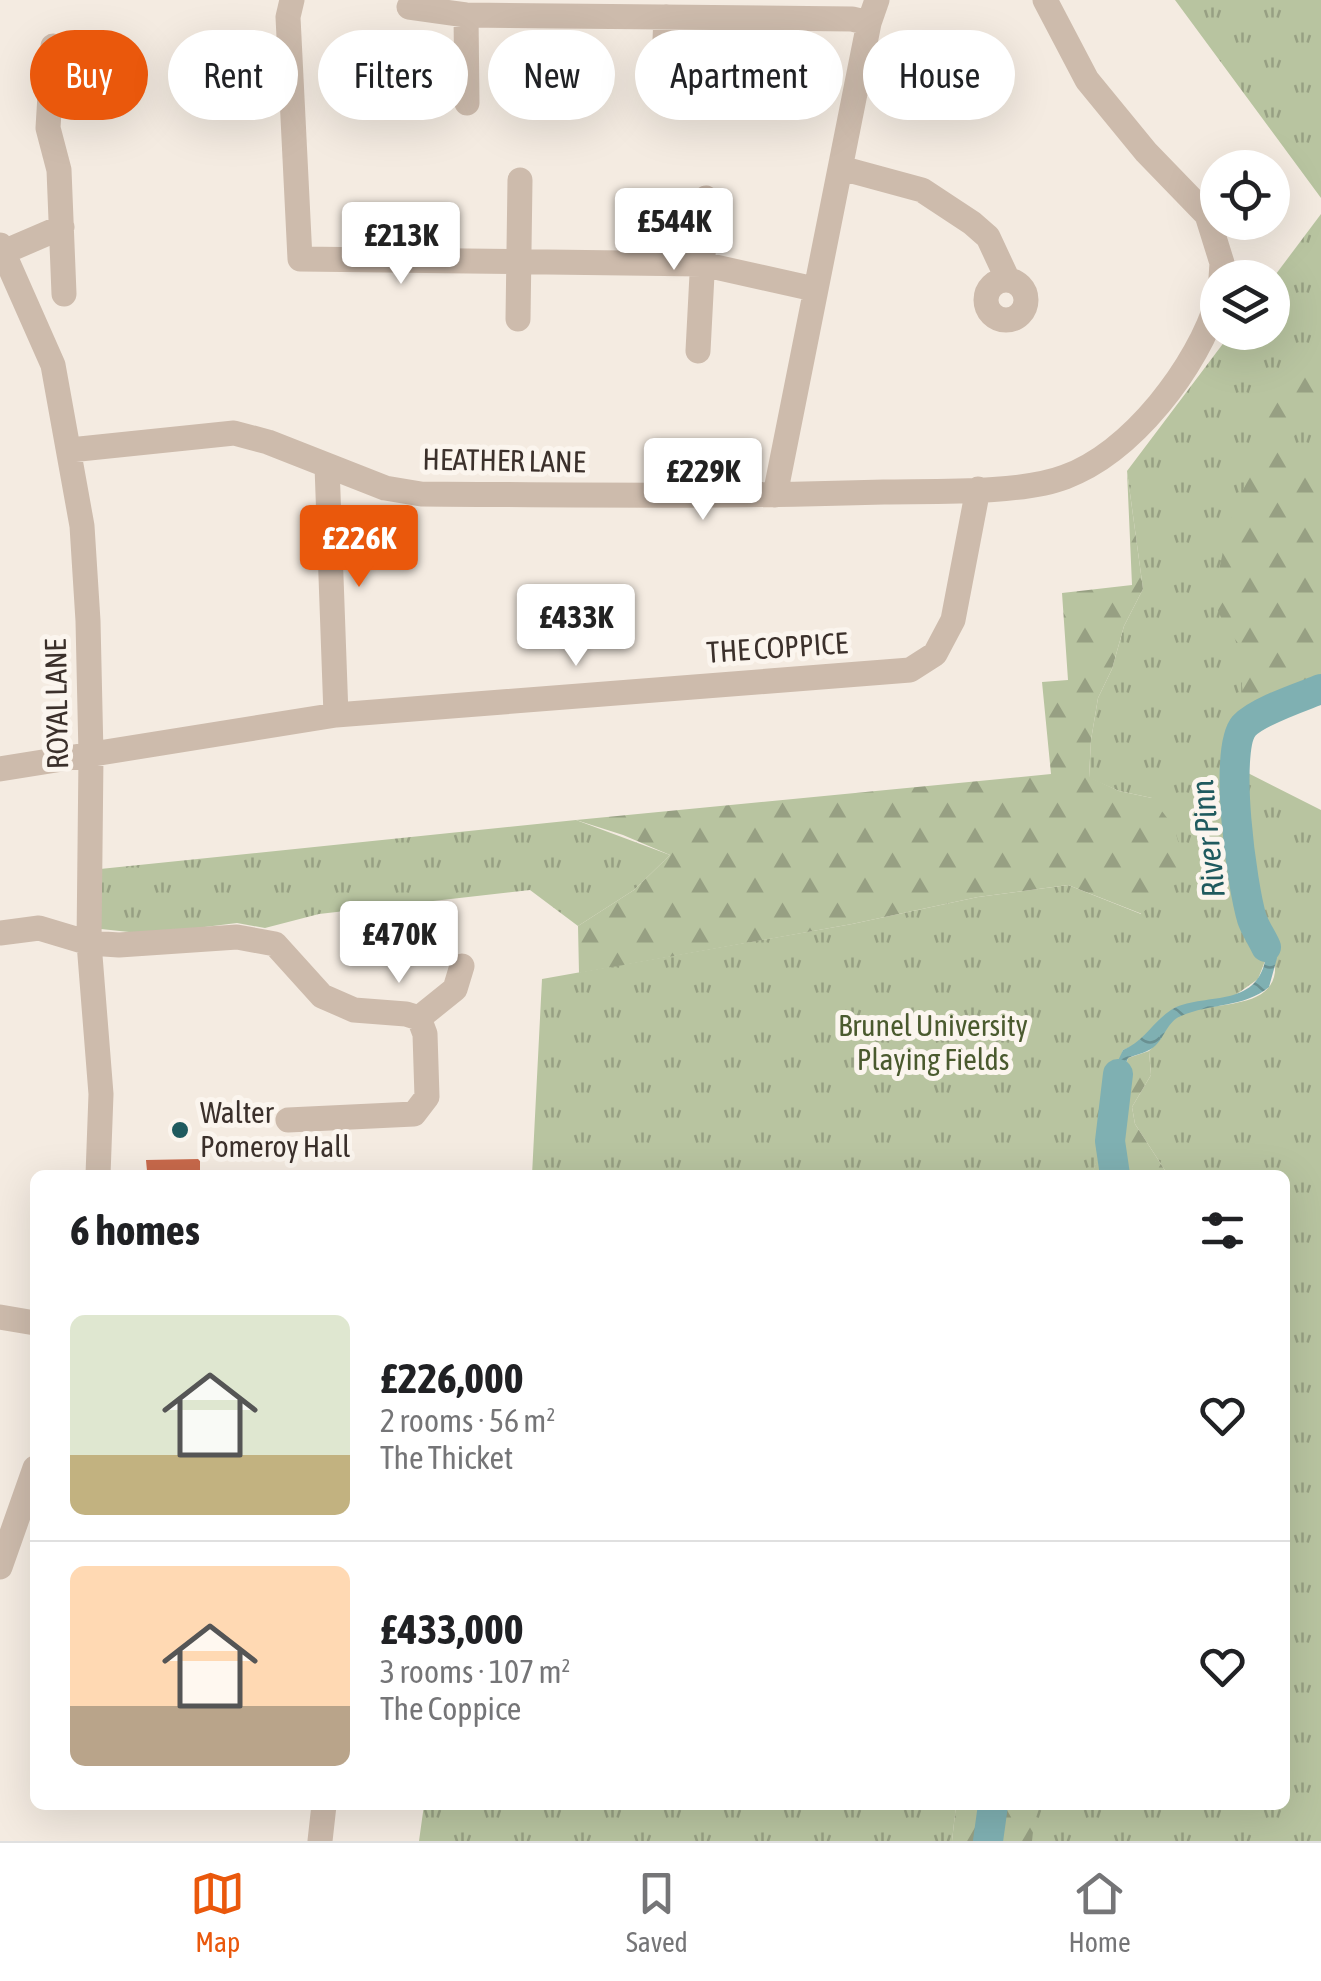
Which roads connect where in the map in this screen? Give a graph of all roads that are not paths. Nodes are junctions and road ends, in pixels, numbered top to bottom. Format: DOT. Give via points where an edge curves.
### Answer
graph roads {
  1 [pos="292,0"];
  2 [pos="1045,0"];
  3 [pos="409,8"];
  4 [pos="557,8"];
  5 [pos="704,9"];
  6 [pos="873,12"];
  7 [pos="466,16"];
  8 [pos="666,17"];
  9 [pos="466,30"];
  10 [pos="665,30"];
  11 [pos="48,120"];
  12 [pos="842,168"];
  13 [pos="520,180"];
  14 [pos="706,198"];
  15 [pos="62,227"];
  16 [pos="4,258"];
  17 [pos="1221,260"];
  18 [pos="520,261"];
  19 [pos="702,264"];
  20 [pos="1008,280"];
  21 [pos="814,288"];
  22 [pos="64,294"];
  23 [pos="518,319"];
  24 [pos="1200,339"];
  25 [pos="698,350"];
  26 [pos="70,450"];
  27 [pos="327,466"];
  28 [pos="978,489"];
  29 [pos="775,496"];
  30 [pos="336,715"];
  31 [pos="91,755"];
  32 [pos="0,769"];
  33 [pos="0,933"];
  34 [pos="89,943"];
  35 [pos="462,966"];
  36 [pos="419,1018"];
  37 [pos="288,1120"];
  38 [pos="98,1170"];
  39 [pos="0,1317"];
  40 [pos="30,1322"];
  41 [pos="30,1482"];
  42 [pos="0,1568"];
  43 [pos="323,1810"];
  44 [pos="320,1841"];
  1 -- 18 [label="street" via="300,259"];
  2 -- 17 [label="street" via="1087,80 1207,216"];
  3 -- 7 [label="street"];
  4 -- 7 [label="street"];
  4 -- 8 [label="street"];
  5 -- 6 [label="street" via="852,19"];
  5 -- 8 [label="street"];
  6 -- 12 [label="street"];
  7 -- 9 [label="street"];
  8 -- 10 [label="street"];
  11 -- 15 [label="street"];
  12 -- 20 [label="street" via="922,190 972,223 988,238"];
  12 -- 21 [label="street"];
  13 -- 18 [label="street"];
  14 -- 19 [label="street"];
  15 -- 16 [label="street"];
  15 -- 22 [label="street"];
  16 -- 26 [label="street, ROYAL LANE" via="53,365"];
  18 -- 19 [label="street"];
  18 -- 23 [label="street"];
  19 -- 21 [label="street"];
  19 -- 25 [label="street"];
  21 -- 29 [label="street"];
  24 -- 28 [label="street, HEATHER LANE" via="1163,400 1116,448 1066,477"];
  26 -- 27 [label="street, HEATHER LANE" via="225,432"];
  26 -- 31 [label="street, ROYAL LANE" via="82,526"];
  27 -- 29 [label="street, HEATHER LANE" via="421,494"];
  27 -- 30 [label="street"];
  28 -- 29 [label="street, HEATHER LANE"];
  28 -- 30 [label="street, THE COPPICE" via="953,620 935,654 910,670"];
  30 -- 31 [label="street, THE COPPICE"];
  31 -- 32 [label="street, THE COPPICE"];
  31 -- 34 [label="street, ROYAL LANE"];
  33 -- 34 [label="street" via="39,928"];
  34 -- 36 [label="street" via="237,938 275,944 322,996 354,1010"];
  34 -- 38 [label="street, ROYAL LANE" via="101,1094"];
  35 -- 36 [label="street" via="455,989"];
  36 -- 37 [label="street" via="427,1097 414,1114"];
  39 -- 40 [label="street"];
  41 -- 42 [label="street"];
  43 -- 44 [label="street"];
}
